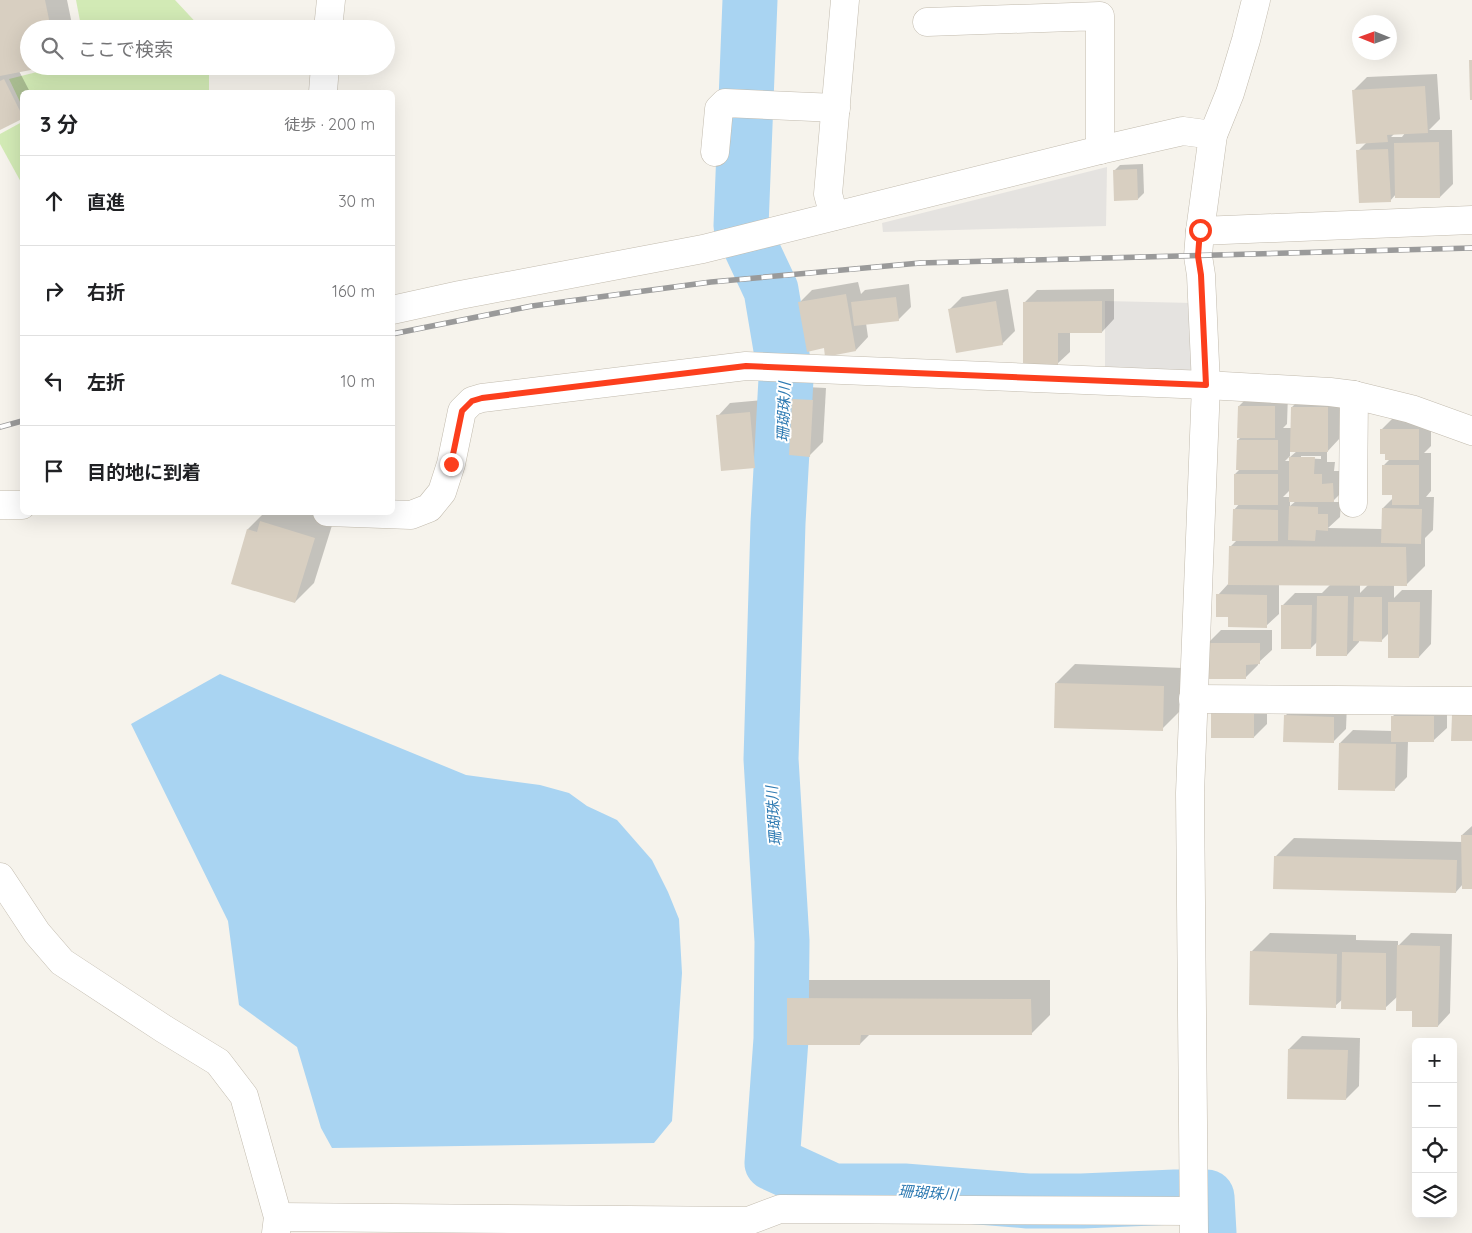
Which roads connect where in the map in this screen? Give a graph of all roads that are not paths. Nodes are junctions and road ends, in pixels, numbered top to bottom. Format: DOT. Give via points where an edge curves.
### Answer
graph roads {
  1 [pos="331,0"];
  2 [pos="845,0"];
  3 [pos="1256,0"];
  4 [pos="329,20"];
  5 [pos="927,22"];
  6 [pos="324,75"];
  7 [pos="323,90"];
  8 [pos="836,108"];
  9 [pos="1213,135"];
  10 [pos="1100,150"];
  11 [pos="715,152"];
  12 [pos="834,216"];
  13 [pos="1472,220"];
  14 [pos="1200,230"];
  15 [pos="395,309"];
  16 [pos="1206,385"];
  17 [pos="1354,395"];
  18 [pos="1472,430"];
  19 [pos="1353,503"];
  20 [pos="0,505"];
  21 [pos="20,505"];
  22 [pos="395,514"];
  23 [pos="1193,698"];
  24 [pos="1472,701"];
  25 [pos="0,877"];
  26 [pos="1194,1222"];
  27 [pos="277,1225"];
  1 -- 4 [label="street"];
  2 -- 8 [label="street"];
  3 -- 9 [label="street" via="1235,75"];
  5 -- 10 [label="street" via="1100,16"];
  6 -- 7 [label="street"];
  8 -- 11 [label="street" via="725,103 719,109"];
  8 -- 12 [label="street" via="828,194"];
  9 -- 10 [label="street" via="1183,131"];
  9 -- 14 [label="street"];
  10 -- 12 [label="street"];
  12 -- 15 [label="street" via="703,249"];
  13 -- 14 [label="street"];
  14 -- 16 [label="street" via="1198,256"];
  16 -- 17 [label="street"];
  16 -- 22 [label="street" via="746,366 482,398 472,401 462,411 442,492 429,508 411,515"];
  16 -- 23 [label="street"];
  17 -- 18 [label="street" via="1411,409"];
  17 -- 19 [label="street"];
  20 -- 21 [label="street"];
  23 -- 24 [label="street"];
  23 -- 26 [label="street" via="1190,793"];
  25 -- 27 [label="street" via="37,932 62,962 218,1062 244,1096"];
  26 -- 27 [label="street" via="780,1209 748,1220"];
}
